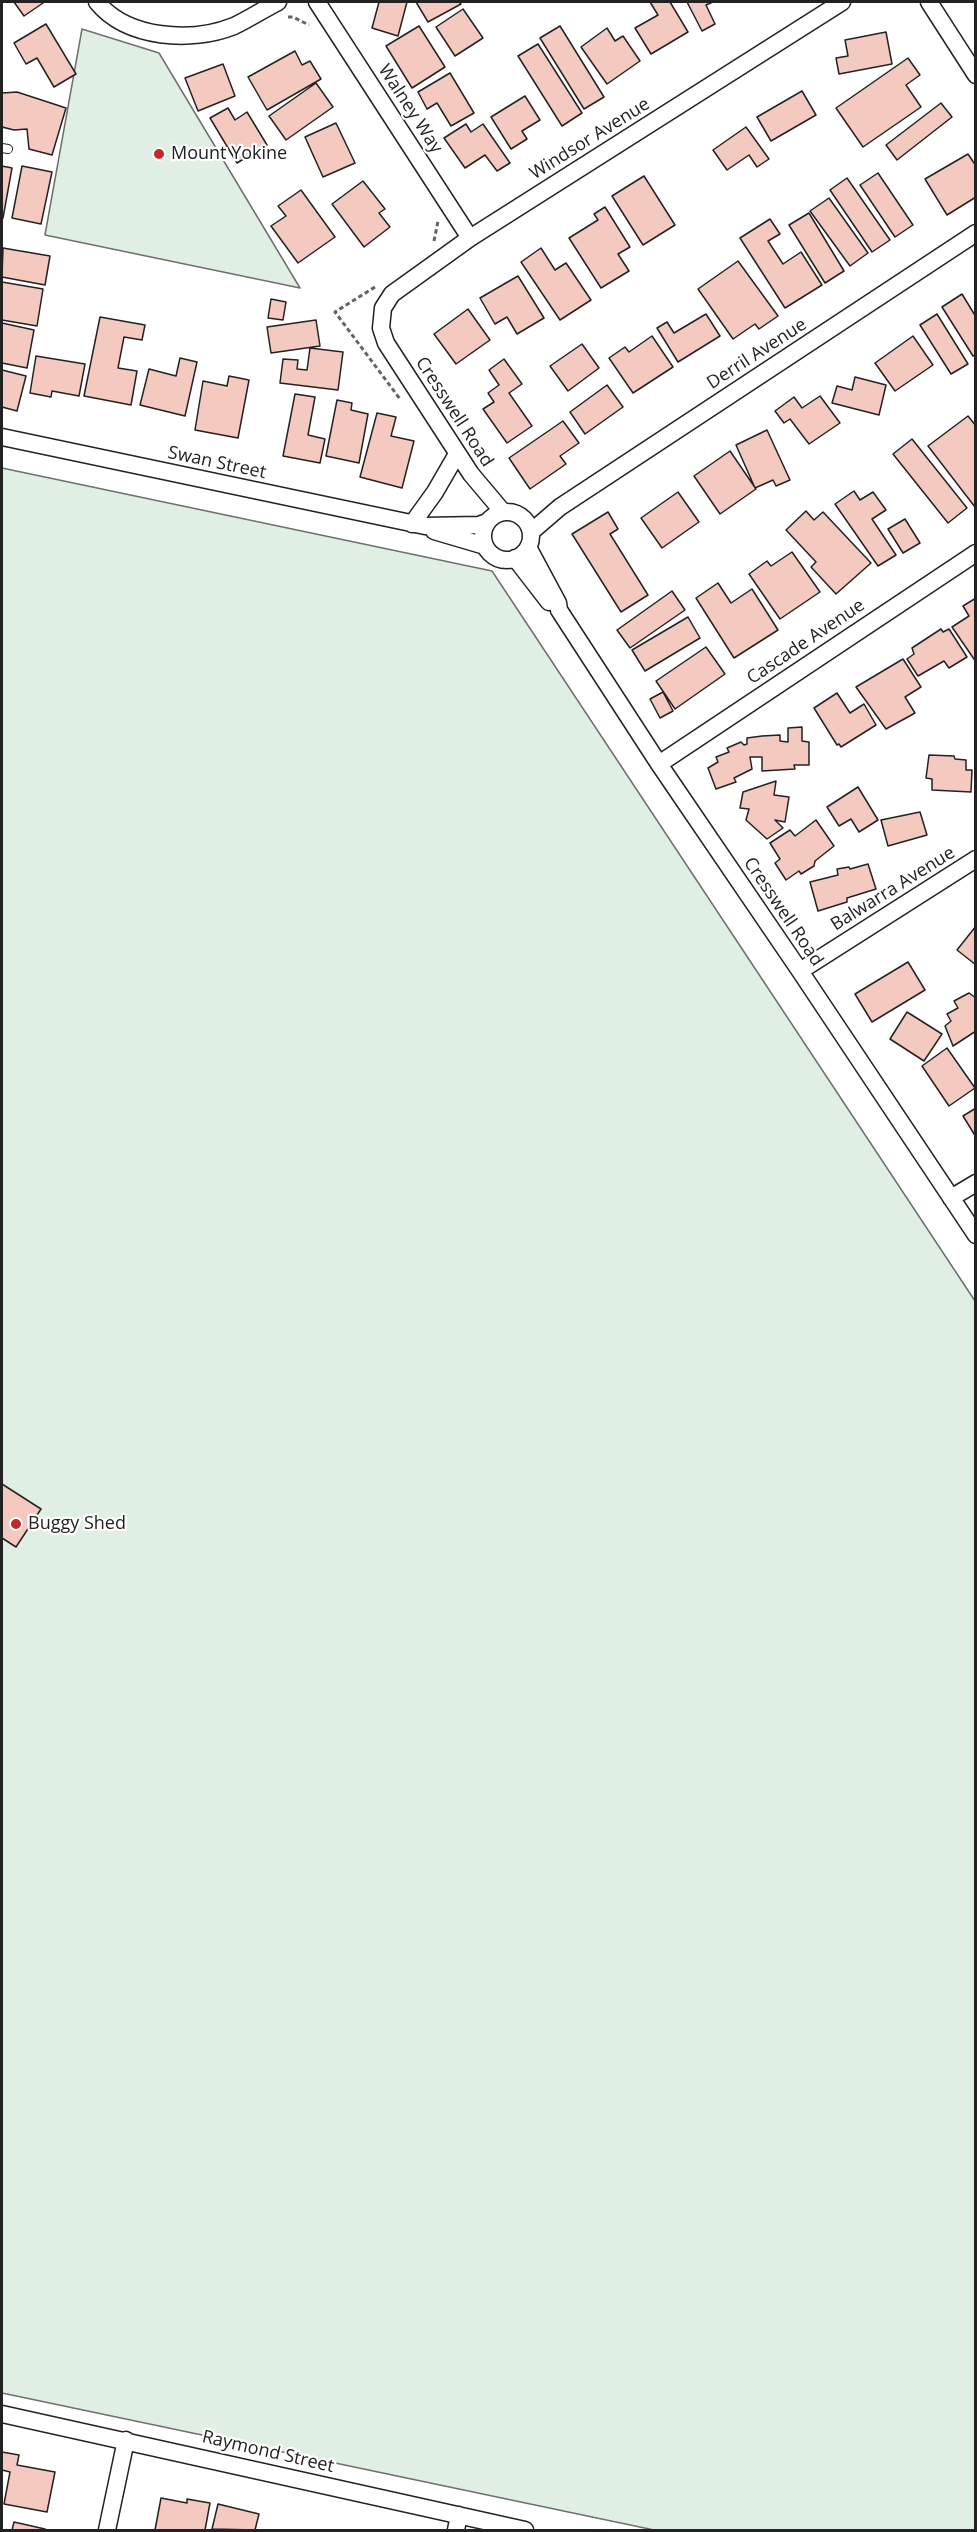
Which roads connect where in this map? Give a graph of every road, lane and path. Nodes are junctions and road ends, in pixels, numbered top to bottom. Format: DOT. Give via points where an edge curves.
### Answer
graph roads {
  1 [pos="98,2"];
  2 [pos="278,2"];
  3 [pos="317,2"];
  4 [pos="842,2"];
  5 [pos="929,2"];
  6 [pos="286,18"];
  7 [pos="315,33"];
  8 [pos="975,75"];
  9 [pos="432,212"];
  10 [pos="975,233"];
  11 [pos="470,238"];
  12 [pos="432,252"];
  13 [pos="384,282"];
  14 [pos="381,328"];
  15 [pos="405,407"];
  16 [pos="2,437"];
  17 [pos="457,454"];
  18 [pos="503,512"];
  19 [pos="487,522"];
  20 [pos="419,525"];
  21 [pos="527,532"];
  22 [pos="486,546"];
  23 [pos="975,553"];
  24 [pos="515,558"];
  25 [pos="559,610"];
  26 [pos="659,764"];
  27 [pos="975,859"];
  28 [pos="800,970"];
  29 [pos="975,1183"];
  30 [pos="951,1198"];
  31 [pos="975,1235"];
  32 [pos="2,2414"];
  33 [pos="126,2440"];
  34 [pos="458,2523"];
  35 [pos="107,2530"];
  36 [pos="525,2530"];
  1 -- 2 [label="street" via="129,26 158,35 196,35 232,26"];
  3 -- 11 [label="street, Walney Way"];
  4 -- 11 [label="street, Windsor Avenue"];
  5 -- 8 [label="street"];
  6 -- 7 [label="path" via="308,23"];
  9 -- 12 [label="path" via="438,222"];
  10 -- 21 [label="street, Derril Avenue"];
  11 -- 14 [label="street, Windsor Avenue" via="392,294 383,308"];
  13 -- 15 [label="path" via="335,312"];
  14 -- 17 [label="street, Cresswell Road" via="386,343"];
  16 -- 20 [label="street, Swan Street"];
  17 -- 18 [label="street, Cresswell Road"];
  17 -- 20 [label="street"];
  18 -- 19 [label="street"];
  18 -- 21 [label="street" via="513,513"];
  19 -- 20 [label="street, Swan Street"];
  19 -- 22 [label="street" via="483,534"];
  20 -- 22 [label="street, Swan Street"];
  21 -- 24 [label="street"];
  21 -- 25 [label="street, Cresswell Road"];
  22 -- 24 [label="street" via="501,559"];
  23 -- 26 [label="street, Cascade Avenue"];
  24 -- 25 [label="street, Cresswell Road"];
  25 -- 26 [label="street, Cresswell Road"];
  26 -- 28 [label="street, Cresswell Road"];
  27 -- 28 [label="street, Balwarra Avenue"];
  28 -- 30 [label="street, Cresswell Road"];
  29 -- 30 [label="street"];
  30 -- 31 [label="street, Cresswell Road"];
  32 -- 33 [label="street, Raymond Street"];
  33 -- 34 [label="street, Raymond Street"];
  33 -- 35 [label="street"];
  34 -- 36 [label="street, Raymond Street"];
}
